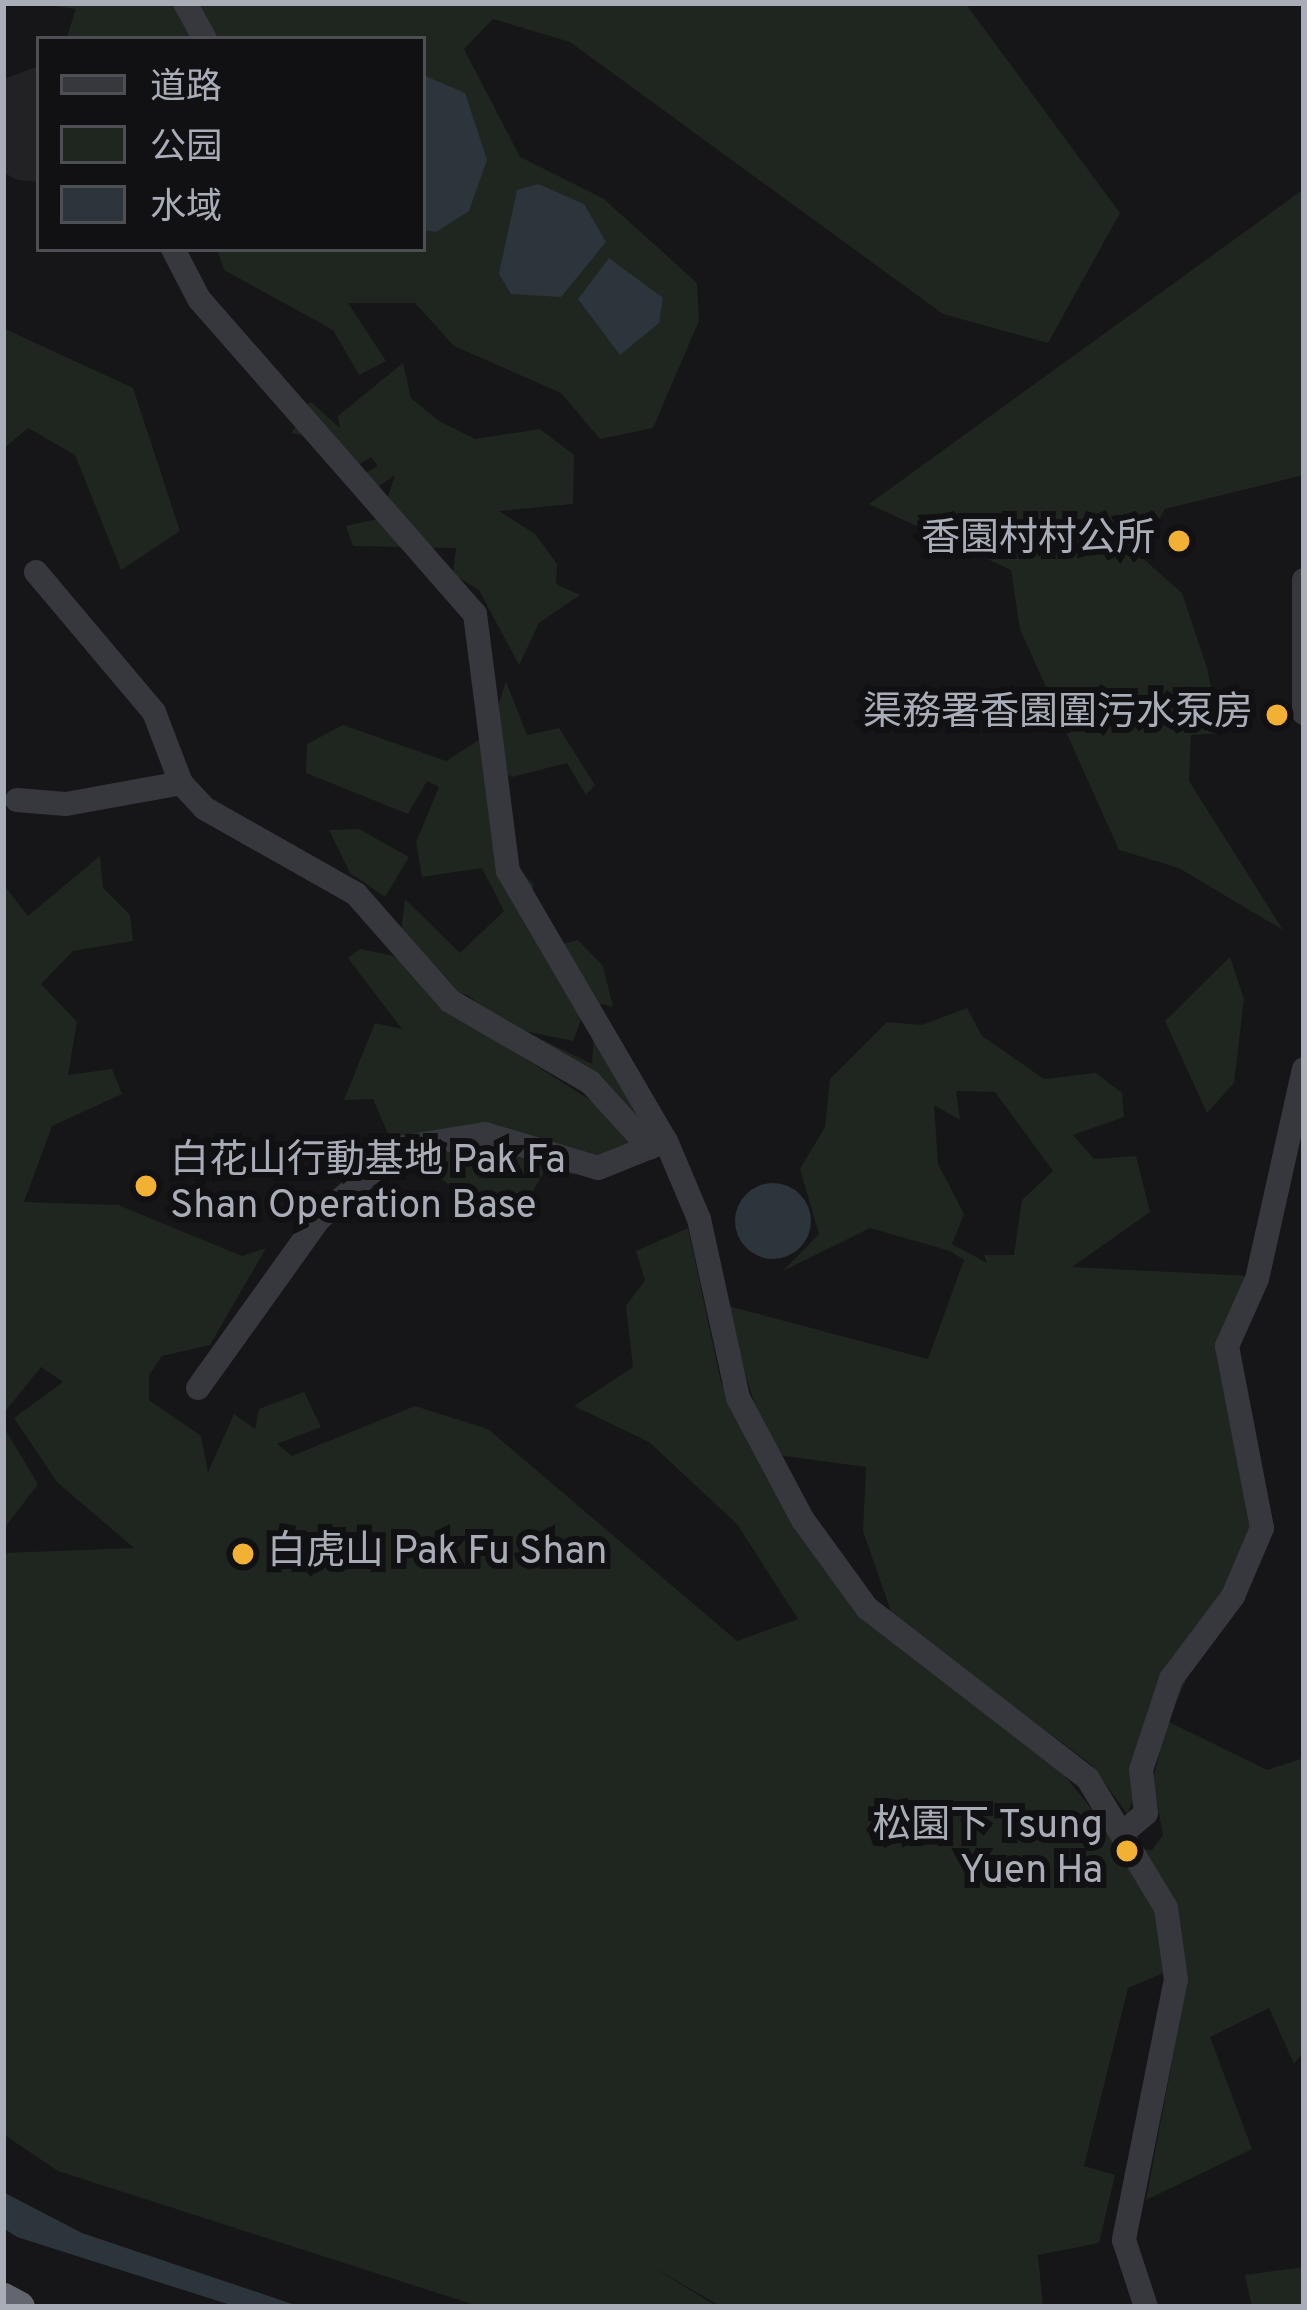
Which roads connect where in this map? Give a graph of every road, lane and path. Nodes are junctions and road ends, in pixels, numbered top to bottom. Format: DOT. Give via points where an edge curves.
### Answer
graph roads {
  1 [pos="185,3"];
  2 [pos="203,36"];
  3 [pos="175,252"];
  4 [pos="36,572"];
  5 [pos="1304,580"];
  6 [pos="1304,712"];
  7 [pos="181,782"];
  8 [pos="17,800"];
  9 [pos="1304,1069"];
  10 [pos="658,1144"];
  11 [pos="199,1388"];
  12 [pos="1126,1830"];
  13 [pos="3,2299"];
  14 [pos="18,2307"];
  15 [pos="1146,2307"];
  1 -- 2 [label="street"];
  3 -- 10 [label="street" via="199,299 470,605 488,655 494,816 508,871"];
  4 -- 7 [label="street" via="154,712"];
  5 -- 6 [label="street"];
  7 -- 8 [label="street" via="66,804"];
  7 -- 10 [label="street" via="232,834 356,894 450,1001 590,1082"];
  9 -- 12 [label="street" via="1260,1268 1226,1353 1262,1528 1233,1596 1171,1679 1141,1769 1144,1816"];
  10 -- 11 [label="street" via="598,1168 485,1134 398,1148 319,1219"];
  10 -- 12 [label="street" via="698,1219 738,1398 812,1534 867,1608 1071,1762"];
  12 -- 15 [label="street" via="1177,1954 1124,2240"];
  13 -- 14 [label="highway"];
}
